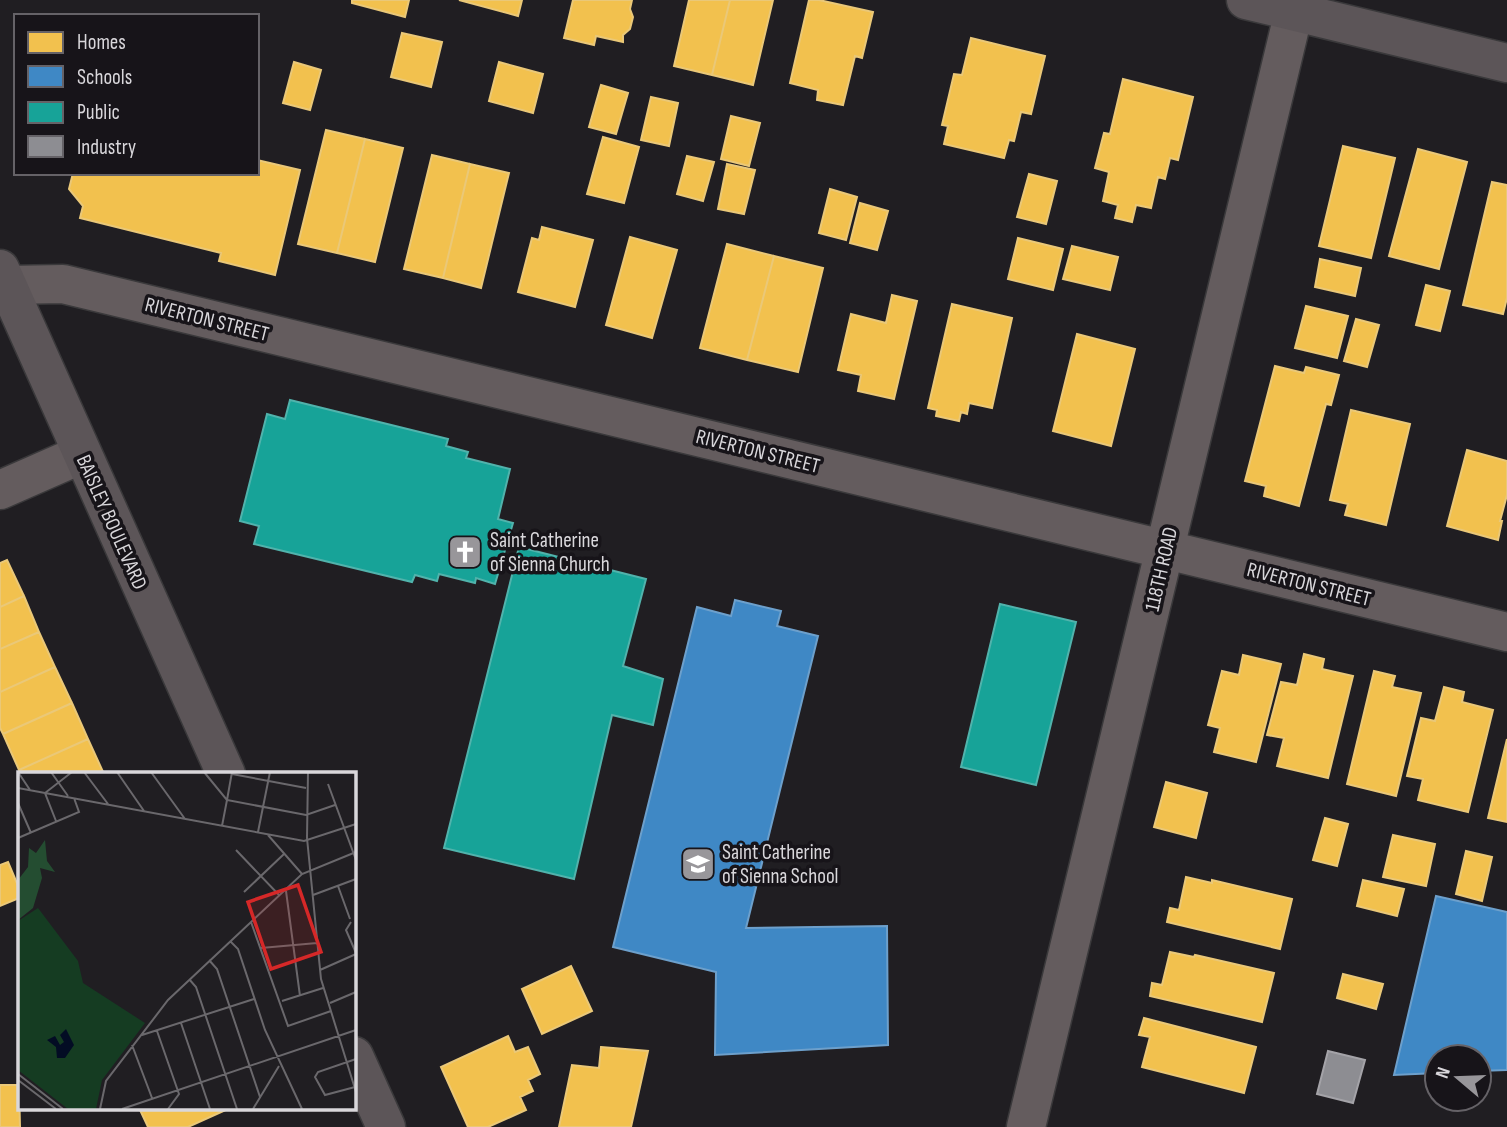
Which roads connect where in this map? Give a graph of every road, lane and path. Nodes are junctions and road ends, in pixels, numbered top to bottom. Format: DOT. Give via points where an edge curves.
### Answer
graph roads {
  1 [pos="1246,0"];
  2 [pos="1294,11"];
  3 [pos="1507,63"];
  4 [pos="4,277"];
  5 [pos="82,454"];
  6 [pos="0,490"];
  7 [pos="1166,549"];
  8 [pos="1507,632"];
  9 [pos="225,772"];
  10 [pos="355,1058"];
  11 [pos="386,1127"];
  12 [pos="1026,1127"];
  1 -- 2 [label="street"];
  2 -- 3 [label="street"];
  2 -- 7 [label="street, 118TH ROAD"];
  4 -- 5 [label="street, BAISLEY BOULEVARD"];
  4 -- 7 [label="street, RIVERTON STREET" via="63,284"];
  5 -- 6 [label="street"];
  5 -- 9 [label="street, BAISLEY BOULEVARD"];
  7 -- 8 [label="street, RIVERTON STREET"];
  7 -- 12 [label="street, 118TH ROAD"];
  10 -- 11 [label="street"];
}
